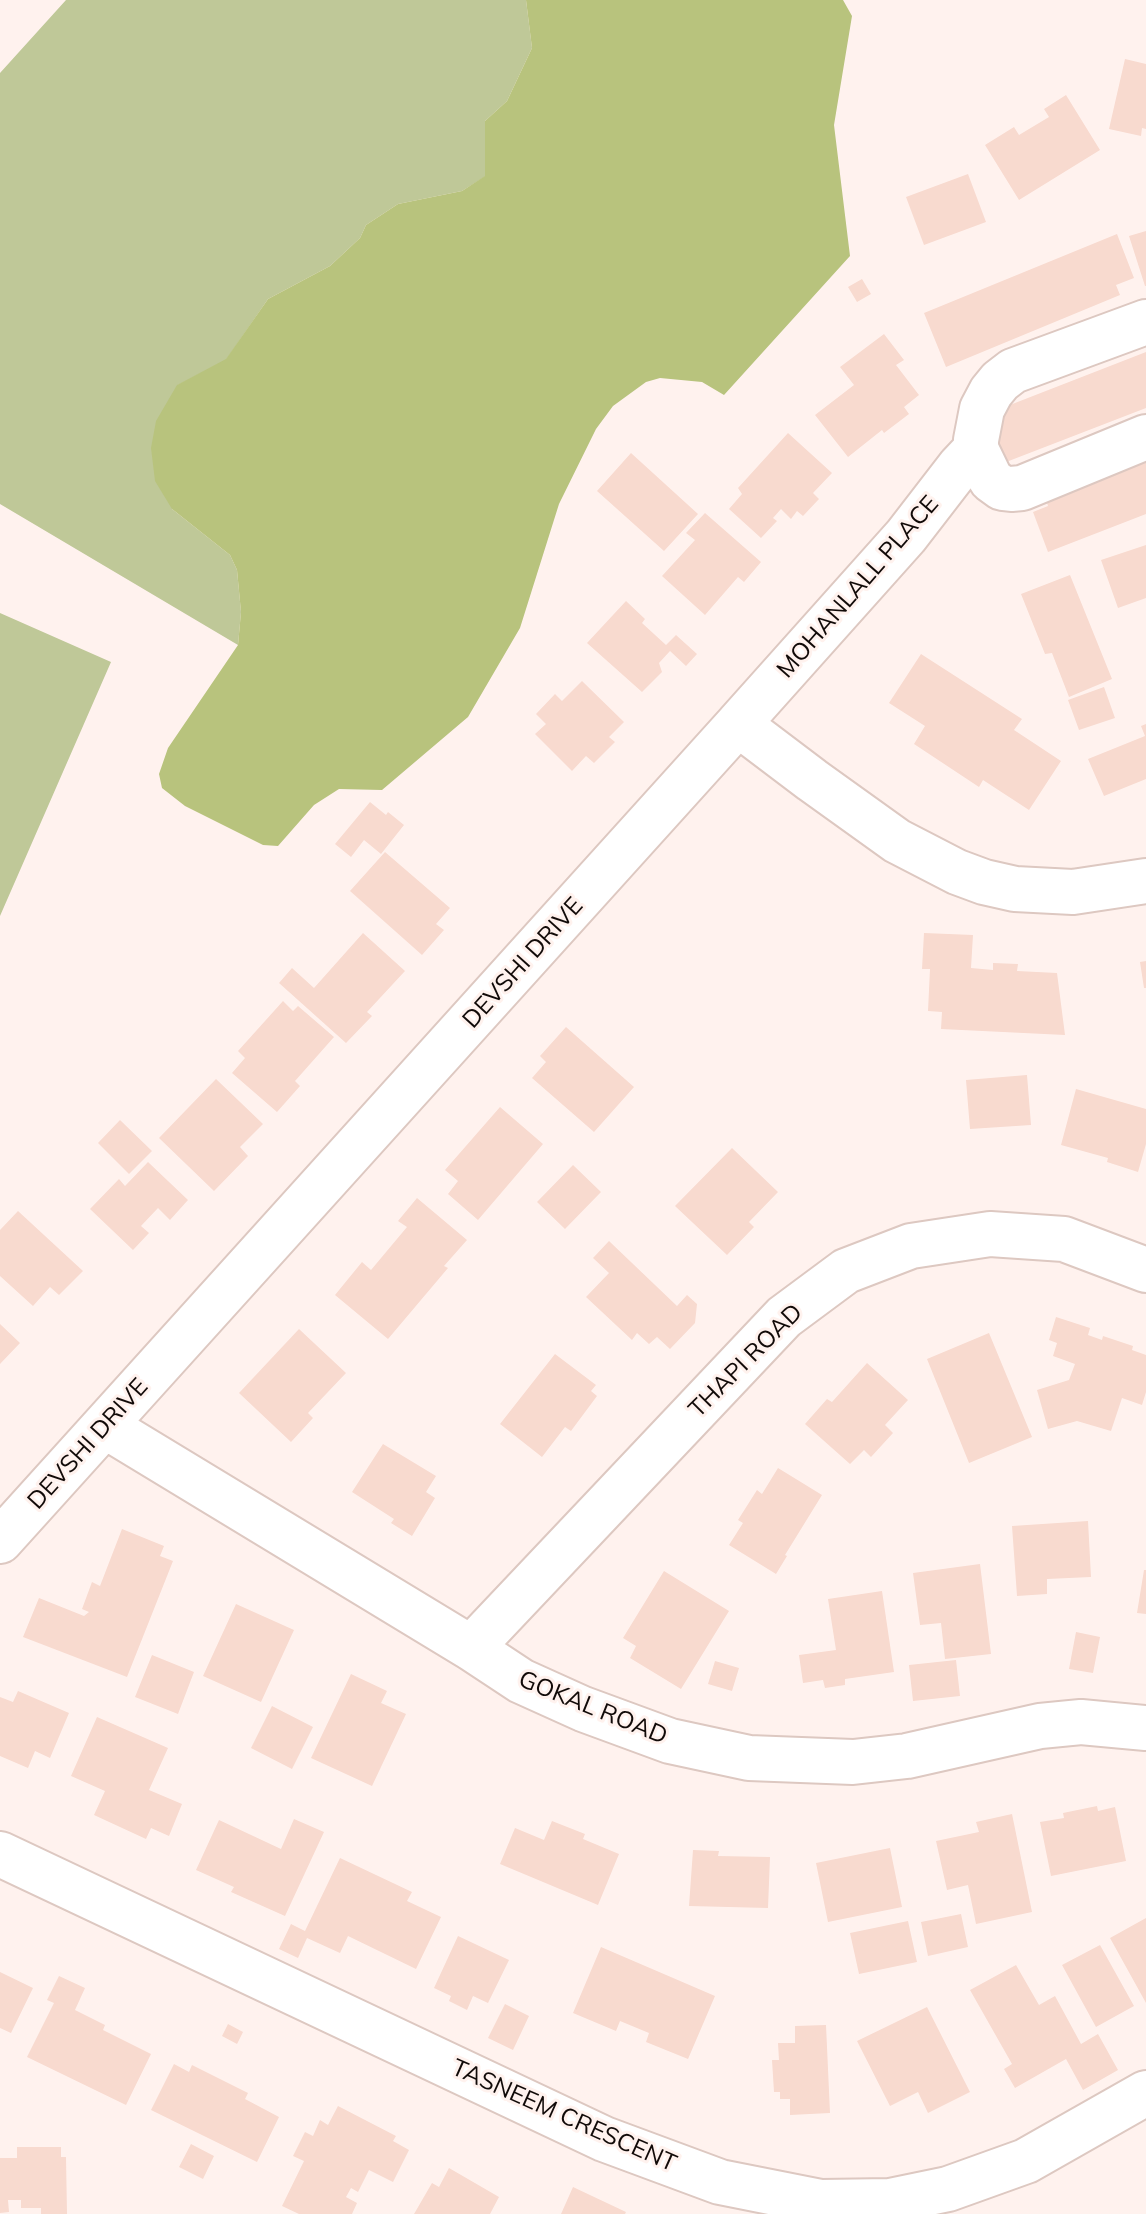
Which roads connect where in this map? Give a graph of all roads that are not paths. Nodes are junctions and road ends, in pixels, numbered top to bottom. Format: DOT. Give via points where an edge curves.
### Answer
graph roads {
  1 [pos="1146,322"];
  2 [pos="1146,437"];
  3 [pos="976,449"];
  4 [pos="738,724"];
  5 [pos="1146,881"];
  6 [pos="1146,1270"];
  7 [pos="105,1426"];
  8 [pos="0,1541"];
  9 [pos="471,1648"];
  10 [pos="1146,1728"];
  11 [pos="0,1854"];
  12 [pos="1146,2093"];
  1 -- 3 [label="street" via="1013,371 982,409"];
  2 -- 3 [label="street" via="1011,489 991,480"];
  3 -- 4 [label="street, MOHANLALL PLACE" via="906,536"];
  4 -- 5 [label="street" via="897,841 957,872 1015,889 1073,892"];
  4 -- 7 [label="street, DEVSHI DRIVE"];
  6 -- 9 [label="street, THAPI ROAD" via="1064,1239 990,1234 911,1246 846,1271 784,1317"];
  7 -- 8 [label="street, DEVSHI DRIVE"];
  7 -- 9 [label="street, GOKAL ROAD"];
  9 -- 10 [label="street, GOKAL ROAD" via="521,1681 583,1709 670,1741 749,1758 853,1762 907,1756 1040,1726 1081,1722"];
  11 -- 12 [label="street, TASNEEM CRESCENT" via="604,2139 720,2182 821,2202 890,2201 948,2189 1026,2161"];
}
